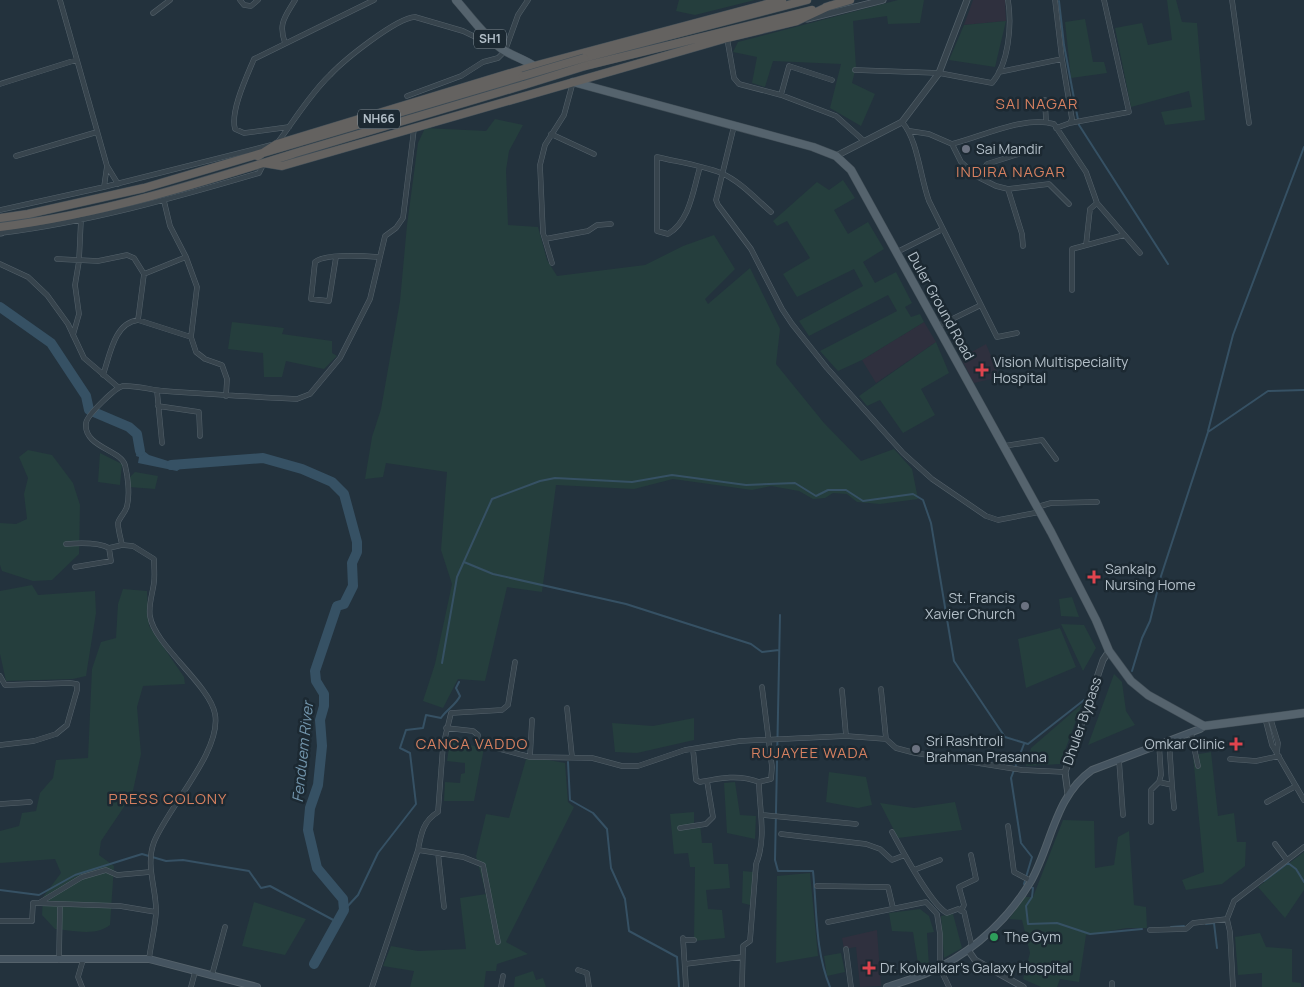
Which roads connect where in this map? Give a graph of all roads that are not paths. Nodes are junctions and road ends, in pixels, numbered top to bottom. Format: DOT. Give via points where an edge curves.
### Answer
graph roads {
  1 [pos="60,0"];
  2 [pos="170,0"];
  3 [pos="240,0"];
  4 [pos="258,0"];
  5 [pos="295,0"];
  6 [pos="356,0"];
  7 [pos="374,0"];
  8 [pos="528,0"];
  9 [pos="782,0"];
  10 [pos="807,0"];
  11 [pos="850,0"];
  12 [pos="883,0"];
  13 [pos="967,0"];
  14 [pos="1008,0"];
  15 [pos="1055,0"];
  16 [pos="1104,0"];
  17 [pos="1232,0"];
  18 [pos="458,1"];
  19 [pos="360,6"];
  20 [pos="829,6"];
  21 [pos="153,14"];
  22 [pos="797,21"];
  23 [pos="727,38"];
  24 [pos="285,43"];
  25 [pos="505,51"];
  26 [pos="566,57"];
  27 [pos="1062,59"];
  28 [pos="76,60"];
  29 [pos="584,62"];
  30 [pos="534,66"];
  31 [pos="856,70"];
  32 [pos="939,72"];
  33 [pos="998,72"];
  34 [pos="461,76"];
  35 [pos="832,80"];
  36 [pos="573,82"];
  37 [pos="0,84"];
  38 [pos="466,86"];
  39 [pos="540,92"];
  40 [pos="781,95"];
  41 [pos="407,96"];
  42 [pos="1046,100"];
  43 [pos="902,122"];
  44 [pos="1046,122"];
  45 [pos="1070,123"];
  46 [pos="1249,123"];
  47 [pos="734,126"];
  48 [pos="289,128"];
  49 [pos="1056,128"];
  50 [pos="414,129"];
  51 [pos="97,132"];
  52 [pos="910,132"];
  53 [pos="551,134"];
  54 [pos="864,141"];
  55 [pos="277,144"];
  56 [pos="952,144"];
  57 [pos="1032,150"];
  58 [pos="594,154"];
  59 [pos="16,156"];
  60 [pos="258,156"];
  61 [pos="836,156"];
  62 [pos="264,163"];
  63 [pos="107,166"];
  64 [pos="700,167"];
  65 [pos="722,174"];
  66 [pos="978,177"];
  67 [pos="118,184"];
  68 [pos="104,187"];
  69 [pos="1008,189"];
  70 [pos="164,201"];
  71 [pos="1097,203"];
  72 [pos="1069,204"];
  73 [pos="0,210"];
  74 [pos="770,212"];
  75 [pos="0,218"];
  76 [pos="80,219"];
  77 [pos="611,224"];
  78 [pos="943,229"];
  79 [pos="0,230"];
  80 [pos="1124,236"];
  81 [pos="545,239"];
  82 [pos="1086,245"];
  83 [pos="1023,246"];
  84 [pos="897,252"];
  85 [pos="1140,253"];
  86 [pos="186,257"];
  87 [pos="336,257"];
  88 [pos="379,257"];
  89 [pos="57,259"];
  90 [pos="79,261"];
  91 [pos="552,263"];
  92 [pos="0,264"];
  93 [pos="144,274"];
  94 [pos="1072,290"];
  95 [pos="981,305"];
  96 [pos="138,320"];
  97 [pos="938,326"];
  98 [pos="1017,334"];
  99 [pos="73,335"];
  100 [pos="191,337"];
  101 [pos="103,375"];
  102 [pos="118,387"];
  103 [pos="157,391"];
  104 [pos="226,396"];
  105 [pos="158,406"];
  106 [pos="200,436"];
  107 [pos="162,443"];
  108 [pos="1002,446"];
  109 [pos="1056,459"];
  110 [pos="1097,502"];
  111 [pos="1038,509"];
  112 [pos="66,544"];
  113 [pos="122,545"];
  114 [pos="109,548"];
  115 [pos="75,567"];
  116 [pos="1109,651"];
  117 [pos="515,662"];
  118 [pos="0,676"];
  119 [pos="762,687"];
  120 [pos="881,688"];
  121 [pos="842,690"];
  122 [pos="567,708"];
  123 [pos="1304,713"];
  124 [pos="1267,718"];
  125 [pos="532,720"];
  126 [pos="1204,726"];
  127 [pos="446,728"];
  128 [pos="1191,733"];
  129 [pos="846,736"];
  130 [pos="886,739"];
  131 [pos="1169,740"];
  132 [pos="768,741"];
  133 [pos="1159,744"];
  134 [pos="0,745"];
  135 [pos="693,749"];
  136 [pos="1278,754"];
  137 [pos="530,757"];
  138 [pos="572,757"];
  139 [pos="1230,759"];
  140 [pos="1119,760"];
  141 [pos="1198,766"];
  142 [pos="1065,772"];
  143 [pos="707,781"];
  144 [pos="759,782"];
  145 [pos="1159,782"];
  146 [pos="1172,785"];
  147 [pos="1296,786"];
  148 [pos="1068,794"];
  149 [pos="1304,800"];
  150 [pos="30,802"];
  151 [pos="1267,802"];
  152 [pos="0,804"];
  153 [pos="1174,808"];
  154 [pos="763,815"];
  155 [pos="1123,815"];
  156 [pos="1151,822"];
  157 [pos="856,824"];
  158 [pos="1008,826"];
  159 [pos="680,828"];
  160 [pos="892,832"];
  161 [pos="781,834"];
  162 [pos="1275,844"];
  163 [pos="1304,847"];
  164 [pos="418,850"];
  165 [pos="438,853"];
  166 [pos="905,855"];
  167 [pos="971,855"];
  168 [pos="940,860"];
  169 [pos="1286,860"];
  170 [pos="914,870"];
  171 [pos="150,872"];
  172 [pos="1031,881"];
  173 [pos="817,886"];
  174 [pos="38,904"];
  175 [pos="60,904"];
  176 [pos="444,907"];
  177 [pos="893,908"];
  178 [pos="961,911"];
  179 [pos="156,912"];
  180 [pos="1227,920"];
  181 [pos="0,921"];
  182 [pos="828,922"];
  183 [pos="225,927"];
  184 [pos="1150,930"];
  185 [pos="694,940"];
  186 [pos="498,942"];
  187 [pos="970,948"];
  188 [pos="846,949"];
  189 [pos="742,957"];
  190 [pos="149,958"];
  191 [pos="0,959"];
  192 [pos="59,960"];
  193 [pos="83,960"];
  194 [pos="685,964"];
  195 [pos="940,968"];
  196 [pos="578,970"];
  197 [pos="195,972"];
  198 [pos="212,975"];
  199 [pos="503,976"];
  200 [pos="82,987"];
  201 [pos="191,987"];
  202 [pos="257,987"];
  203 [pos="372,987"];
  204 [pos="501,987"];
  205 [pos="589,987"];
  206 [pos="686,987"];
  207 [pos="742,987"];
  208 [pos="851,987"];
  209 [pos="887,987"];
  210 [pos="949,987"];
  211 [pos="1023,987"];
  212 [pos="1232,987"];
  1 -- 28 [label="street"];
  2 -- 21 [label="street"];
  3 -- 4 [label="street" via="251,6"];
  5 -- 24 [label="street" via="280,30"];
  6 -- 19 [label="street"];
  7 -- 19 [label="street"];
  8 -- 25 [label="street" via="518,15"];
  9 -- 26 [label="highway"];
  10 -- 29 [label="highway, NH66"];
  11 -- 20 [label="highway, NH66"];
  12 -- 22 [label="street"];
  13 -- 32 [label="street"];
  14 -- 33 [label="street" via="1011,32"];
  15 -- 27 [label="street"];
  16 -- 45 [label="street" via="1129,112"];
  17 -- 46 [label="street"];
  18 -- 25 [label="main road, SH1" via="489,38"];
  19 -- 24 [label="street"];
  20 -- 22 [label="highway"];
  20 -- 29 [label="highway, NH66"];
  22 -- 23 [label="highway"];
  23 -- 36 [label="highway"];
  23 -- 40 [label="street" via="734,78 739,84"];
  24 -- 48 [label="street" via="254,59 244,81 234,125 238,132 244,133"];
  25 -- 30 [label="main road, SH1"];
  25 -- 34 [label="street" via="498,58 482,62"];
  25 -- 48 [label="street" via="463,31 415,16 408,17 329,75"];
  26 -- 30 [label="highway"];
  26 -- 36 [label="highway"];
  27 -- 33 [label="street"];
  27 -- 45 [label="street"];
  28 -- 37 [label="street"];
  28 -- 51 [label="street"];
  29 -- 60 [label="highway, NH66, bridge" via="523,76"];
  29 -- 62 [label="highway, NH66, bridge" via="524,85"];
  30 -- 38 [label="highway"];
  30 -- 39 [label="highway"];
  31 -- 32 [label="street"];
  32 -- 33 [label="street" via="989,84"];
  32 -- 43 [label="street"];
  34 -- 38 [label="street"];
  34 -- 41 [label="street"];
  35 -- 40 [label="street" via="789,66"];
  36 -- 39 [label="highway"];
  36 -- 47 [label="main road, Duler Ground Road"];
  36 -- 53 [label="street" via="564,115"];
  38 -- 55 [label="highway"];
  39 -- 50 [label="highway"];
  40 -- 54 [label="street" via="836,116"];
  42 -- 44 [label="street"];
  43 -- 52 [label="street"];
  43 -- 54 [label="street"];
  44 -- 49 [label="street"];
  44 -- 56 [label="street" via="1012,126"];
  45 -- 49 [label="street"];
  47 -- 61 [label="main road, Duler Ground Road"];
  47 -- 65 [label="street"];
  48 -- 55 [label="street"];
  49 -- 71 [label="street" via="1086,172"];
  50 -- 62 [label="highway" via="282,166"];
  50 -- 88 [label="street" via="403,218 385,236"];
  51 -- 59 [label="street"];
  51 -- 63 [label="street"];
  52 -- 56 [label="street" via="929,134"];
  52 -- 78 [label="street" via="922,184"];
  53 -- 58 [label="street"];
  53 -- 81 [label="street" via="540,165"];
  54 -- 61 [label="street"];
  55 -- 60 [label="highway"];
  55 -- 67 [label="street"];
  56 -- 66 [label="street" via="961,162"];
  57 -- 66 [label="street" via="987,164"];
  60 -- 75 [label="highway, NH66" via="144,188"];
  61 -- 84 [label="main road, Duler Ground Road" via="851,170"];
  62 -- 70 [label="street" via="259,173"];
  62 -- 79 [label="highway, NH66" via="144,197"];
  63 -- 67 [label="street"];
  63 -- 68 [label="street"];
  64 -- 64 [label="street" via="657,156 657,231 668,234 676,229 688,210"];
  64 -- 65 [label="street"];
  65 -- 74 [label="street"];
  65 -- 111 [label="street" via="716,200 718,205 751,249 782,309 827,368 903,453 932,479 986,516 998,520"];
  66 -- 69 [label="street"];
  67 -- 68 [label="street"];
  68 -- 73 [label="street"];
  69 -- 72 [label="street" via="1049,184"];
  69 -- 83 [label="street"];
  70 -- 76 [label="street"];
  70 -- 86 [label="street" via="170,226"];
  71 -- 80 [label="street"];
  71 -- 82 [label="street" via="1090,209"];
  76 -- 79 [label="street"];
  76 -- 90 [label="street"];
  77 -- 81 [label="street" via="597,225 588,232"];
  78 -- 84 [label="street"];
  78 -- 95 [label="street"];
  80 -- 82 [label="street"];
  80 -- 85 [label="street"];
  81 -- 91 [label="street"];
  82 -- 94 [label="street" via="1071,250"];
  84 -- 97 [label="main road, Duler Ground Road"];
  86 -- 93 [label="street"];
  86 -- 100 [label="street" via="197,287"];
  87 -- 87 [label="street" via="329,301 311,299 315,262"];
  87 -- 88 [label="street"];
  88 -- 104 [label="street" via="370,299 344,351 310,394 297,399"];
  89 -- 90 [label="street"];
  90 -- 93 [label="street" via="127,255 134,258"];
  90 -- 99 [label="street" via="75,285 79,314"];
  92 -- 99 [label="street" via="28,277 47,294"];
  93 -- 96 [label="street"];
  95 -- 97 [label="street"];
  95 -- 98 [label="street" via="997,337"];
  96 -- 100 [label="street"];
  96 -- 101 [label="street" via="120,327"];
  97 -- 108 [label="main road, Duler Ground Road"];
  99 -- 101 [label="street" via="84,358"];
  100 -- 104 [label="street" via="196,352 222,366"];
  101 -- 102 [label="street"];
  102 -- 103 [label="street"];
  102 -- 113 [label="street" via="99,405 86,424 89,434 102,448 125,464 127,506 118,521"];
  103 -- 104 [label="street"];
  103 -- 105 [label="street"];
  105 -- 106 [label="street" via="199,412"];
  105 -- 107 [label="street"];
  108 -- 109 [label="street" via="1042,440"];
  108 -- 111 [label="main road, Duler Ground Road"];
  110 -- 111 [label="street" via="1051,503"];
  111 -- 116 [label="main road, Duler Ground Road"];
  112 -- 114 [label="street" via="83,542"];
  113 -- 114 [label="street"];
  113 -- 171 [label="street" via="133,546 154,560 150,616 215,712 216,727 211,741 153,844"];
  114 -- 115 [label="street" via="112,561"];
  116 -- 126 [label="main road, Duler Ground Road" via="1131,682 1148,696"];
  116 -- 142 [label="street, Dhuler Bypass" via="1103,660"];
  117 -- 127 [label="street" via="508,705 502,710 452,713"];
  118 -- 134 [label="street" via="5,685 77,684 67,725 56,734 34,741"];
  119 -- 132 [label="street"];
  120 -- 130 [label="street"];
  121 -- 129 [label="street"];
  122 -- 138 [label="street"];
  123 -- 124 [label="main road"];
  124 -- 126 [label="main road"];
  124 -- 136 [label="street" via="1278,743"];
  125 -- 137 [label="street"];
  126 -- 128 [label="main road"];
  127 -- 137 [label="street" via="473,731 478,735 477,742"];
  127 -- 164 [label="street" via="438,812 427,821 421,832"];
  128 -- 131 [label="main road"];
  128 -- 141 [label="street"];
  129 -- 130 [label="street"];
  129 -- 132 [label="street"];
  130 -- 142 [label="street" via="896,748 915,753 1022,770"];
  131 -- 133 [label="main road"];
  131 -- 146 [label="street"];
  132 -- 135 [label="street" via="740,741"];
  132 -- 144 [label="street" via="771,779"];
  133 -- 140 [label="main road"];
  133 -- 145 [label="street"];
  135 -- 138 [label="street" via="638,766"];
  135 -- 143 [label="street" via="696,780"];
  136 -- 139 [label="street" via="1256,761"];
  136 -- 147 [label="street"];
  137 -- 138 [label="street"];
  140 -- 148 [label="main road" via="1092,770 1078,780"];
  140 -- 155 [label="street"];
  142 -- 148 [label="street, Dhuler Bypass"];
  143 -- 144 [label="street" via="729,776"];
  143 -- 159 [label="street" via="713,817 706,824"];
  144 -- 154 [label="street" via="759,808"];
  145 -- 146 [label="street"];
  145 -- 156 [label="street" via="1151,790"];
  146 -- 153 [label="street"];
  147 -- 149 [label="street"];
  147 -- 151 [label="street"];
  148 -- 172 [label="main road"];
  150 -- 152 [label="street"];
  154 -- 157 [label="street"];
  154 -- 189 [label="street" via="750,941 743,946"];
  158 -- 172 [label="street" via="1014,872"];
  160 -- 166 [label="street"];
  161 -- 166 [label="street" via="866,844 892,860"];
  162 -- 169 [label="street"];
  163 -- 169 [label="street"];
  164 -- 165 [label="street"];
  164 -- 203 [label="street"];
  165 -- 176 [label="street"];
  165 -- 186 [label="street" via="463,857 483,865"];
  166 -- 170 [label="street"];
  167 -- 178 [label="street" via="976,879 959,887 964,905"];
  168 -- 170 [label="street"];
  169 -- 180 [label="street" via="1234,901"];
  170 -- 178 [label="street" via="942,911"];
  171 -- 174 [label="street" via="117,875 106,870 82,877"];
  171 -- 179 [label="street"];
  172 -- 187 [label="main road" via="1003,919"];
  173 -- 177 [label="street" via="888,887"];
  174 -- 175 [label="street"];
  174 -- 181 [label="street" via="33,903 32,921"];
  175 -- 179 [label="street" via="120,906"];
  175 -- 192 [label="street"];
  177 -- 182 [label="street"];
  177 -- 195 [label="street" via="926,902 937,914"];
  178 -- 187 [label="street" via="964,912"];
  179 -- 190 [label="street"];
  180 -- 184 [label="street" via="1193,923 1186,929"];
  180 -- 212 [label="street"];
  183 -- 198 [label="street"];
  185 -- 194 [label="street" via="683,939"];
  187 -- 195 [label="main road"];
  187 -- 211 [label="street" via="975,960"];
  188 -- 208 [label="street"];
  189 -- 194 [label="street"];
  189 -- 207 [label="street"];
  190 -- 193 [label="main road"];
  190 -- 197 [label="main road"];
  191 -- 192 [label="main road"];
  192 -- 193 [label="main road"];
  193 -- 200 [label="street" via="78,977"];
  194 -- 206 [label="street"];
  195 -- 209 [label="main road"];
  195 -- 210 [label="street"];
  196 -- 205 [label="street" via="587,973"];
  197 -- 198 [label="main road"];
  197 -- 201 [label="street"];
  198 -- 202 [label="main road"];
  199 -- 204 [label="street"];
}
